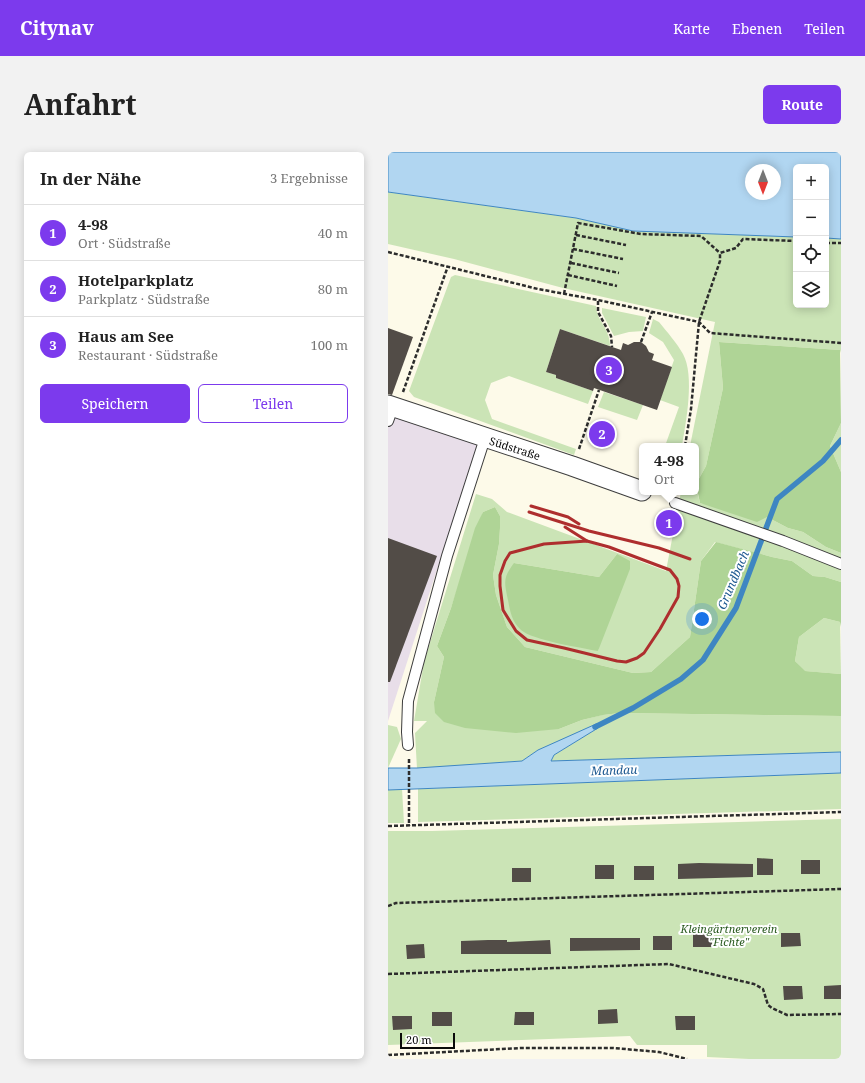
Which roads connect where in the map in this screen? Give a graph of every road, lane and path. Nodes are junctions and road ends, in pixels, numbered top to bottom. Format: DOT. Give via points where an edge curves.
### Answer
graph roads {
  1 [pos="576,235"];
  2 [pos="793,241"];
  3 [pos="829,242"];
  4 [pos="841,243"];
  5 [pos="626,245"];
  6 [pos="573,249"];
  7 [pos="388,252"];
  8 [pos="720,253"];
  9 [pos="623,259"];
  10 [pos="571,263"];
  11 [pos="448,266"];
  12 [pos="619,272"];
  13 [pos="568,275"];
  14 [pos="617,286"];
  15 [pos="564,294"];
  16 [pos="598,300"];
  17 [pos="652,312"];
  18 [pos="699,322"];
  19 [pos="641,342"];
  20 [pos="841,343"];
  21 [pos="612,347"];
  22 [pos="599,390"];
  23 [pos="392,410"];
  24 [pos="485,438"];
  25 [pos="685,443"];
  26 [pos="580,446"];
  27 [pos="639,490"];
  28 [pos="675,503"];
  29 [pos="841,564"];
  30 [pos="408,745"];
  31 [pos="841,812"];
  32 [pos="388,826"];
  33 [pos="409,826"];
  34 [pos="841,890"];
  35 [pos="388,906"];
  36 [pos="388,974"];
  37 [pos="841,1014"];
  38 [pos="388,1055"];
  39 [pos="687,1059"];
  1 -- 5 [label="path"];
  1 -- 6 [label="path"];
  1 -- 8 [label="path" via="578,223 641,234 701,236"];
  2 -- 8 [label="path" via="743,239 736,248"];
  3 -- 4 [label="path"];
  6 -- 9 [label="path"];
  6 -- 10 [label="path"];
  7 -- 11 [label="path"];
  8 -- 18 [label="path" via="720,261"];
  10 -- 12 [label="path"];
  10 -- 13 [label="path"];
  11 -- 15 [label="path"];
  11 -- 23 [label="path"];
  13 -- 14 [label="path"];
  13 -- 15 [label="path"];
  15 -- 16 [label="path"];
  16 -- 17 [label="path"];
  16 -- 21 [label="path" via="598,312 611,336"];
  17 -- 18 [label="path"];
  17 -- 19 [label="path"];
  18 -- 20 [label="path" via="710,333"];
  18 -- 25 [label="path"];
  22 -- 26 [label="path"];
  23 -- 24 [label="street, Südstraße"];
  24 -- 27 [label="street, Südstraße"];
  24 -- 30 [label="lane" via="447,556 408,701"];
  28 -- 29 [label="lane"];
  30 -- 33 [label="path"];
  31 -- 33 [label="path"];
  32 -- 33 [label="path"];
  34 -- 35 [label="path" via="396,903"];
  36 -- 37 [label="path" via="669,964 754,984 763,990 766,1002 772,1008 787,1015"];
  38 -- 39 [label="path" via="521,1048 613,1048 658,1052"];
}
